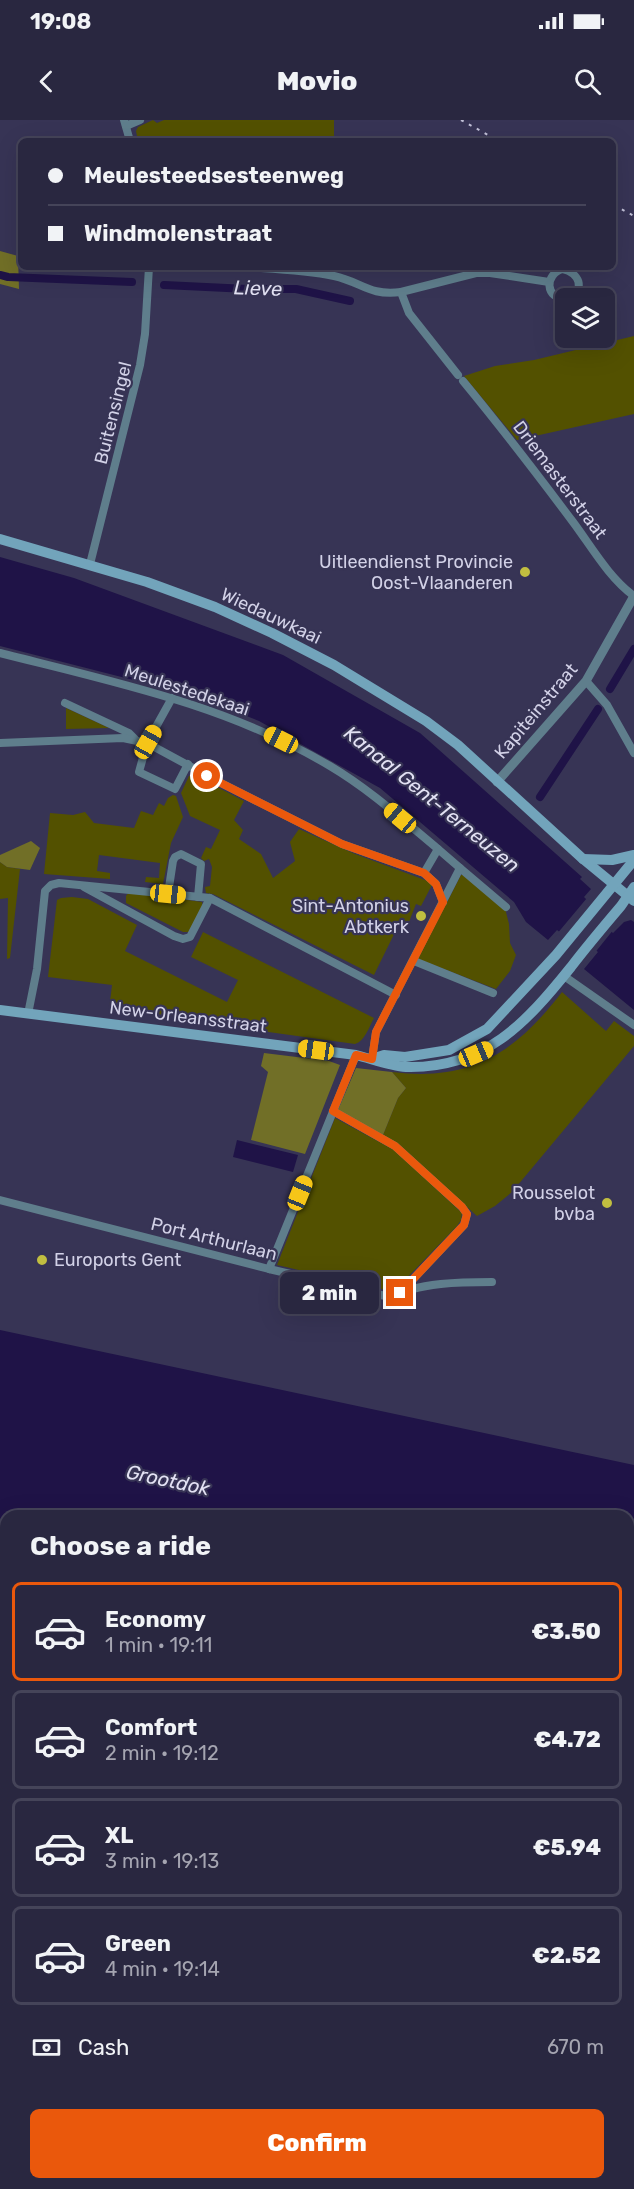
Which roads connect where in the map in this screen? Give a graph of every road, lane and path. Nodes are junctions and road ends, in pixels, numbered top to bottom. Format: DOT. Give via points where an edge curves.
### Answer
graph roads {
  1 [pos="140,120"];
  2 [pos="125,123"];
  3 [pos="129,138"];
  4 [pos="149,270"];
  5 [pos="279,270"];
  6 [pos="549,282"];
  7 [pos="579,288"];
  8 [pos="401,292"];
  9 [pos="555,296"];
  10 [pos="0,539"];
  11 [pos="90,564"];
  12 [pos="634,596"];
  13 [pos="0,653"];
  14 [pos="586,681"];
  15 [pos="172,698"];
  16 [pos="65,703"];
  17 [pos="135,739"];
  18 [pos="0,743"];
  19 [pos="147,743"];
  20 [pos="634,753"];
  21 [pos="188,764"];
  22 [pos="497,782"];
  23 [pos="438,849"];
  24 [pos="634,855"];
  25 [pos="583,859"];
  26 [pos="634,860"];
  27 [pos="460,868"];
  28 [pos="424,873"];
  29 [pos="614,884"];
  30 [pos="80,885"];
  31 [pos="121,889"];
  32 [pos="168,894"];
  33 [pos="632,894"];
  34 [pos="198,897"];
  35 [pos="210,898"];
  36 [pos="444,900"];
  37 [pos="117,906"];
  38 [pos="506,907"];
  39 [pos="414,961"];
  40 [pos="564,976"];
  41 [pos="493,993"];
  42 [pos="396,995"];
  43 [pos="0,1010"];
  44 [pos="28,1014"];
  45 [pos="634,1025"];
  46 [pos="356,1055"];
  47 [pos="372,1059"];
  48 [pos="333,1111"];
  49 [pos="0,1200"];
  50 [pos="269,1269"];
  51 [pos="492,1282"];
  52 [pos="400,1293"];
  1 -- 2 [label="street"];
  2 -- 3 [label="street"];
  4 -- 11 [label="street, Buitensingel" via="138,376"];
  5 -- 8 [label="street" via="337,277 374,292"];
  6 -- 7 [label="street" via="558,270 572,271"];
  6 -- 8 [label="street" via="476,273"];
  6 -- 9 [label="street"];
  8 -- 12 [label="street, Driemasterstraat" via="409,313 623,587"];
  10 -- 11 [label="main road, Wiedauwkaai"];
  11 -- 22 [label="main road, Wiedauwkaai" via="215,608 311,652 426,721"];
  12 -- 14 [label="street, Kapiteinstraat"];
  13 -- 15 [label="street, Meulestedekaai"];
  14 -- 20 [label="street" via="610,710"];
  14 -- 22 [label="street, Kapiteinstraat"];
  15 -- 19 [label="street"];
  15 -- 23 [label="street, Meulestedekaai" via="262,730 324,762"];
  16 -- 17 [label="street"];
  17 -- 18 [label="street"];
  17 -- 19 [label="street"];
  19 -- 21 [label="street"];
  19 -- 21 [label="street" via="139,772 175,789"];
  21 -- 28 [label="street" via="342,844"];
  22 -- 25 [label="main road, Wiedauwkaai"];
  23 -- 27 [label="street, Meulestedekaai"];
  23 -- 28 [label="street"];
  24 -- 25 [label="main road" via="612,860"];
  25 -- 29 [label="main road, Wiedauwkaai"];
  26 -- 29 [label="main road, New-Orleansstraat"];
  27 -- 36 [label="street"];
  27 -- 38 [label="street"];
  28 -- 36 [label="street" via="436,884"];
  29 -- 33 [label="main road, Wiedauwkaai"];
  29 -- 47 [label="main road, New-Orleansstraat" via="496,1020 474,1037 449,1050"];
  30 -- 31 [label="street"];
  30 -- 37 [label="street"];
  30 -- 44 [label="street" via="58,883 45,891"];
  31 -- 32 [label="street"];
  31 -- 37 [label="street"];
  32 -- 34 [label="street"];
  32 -- 34 [label="street" via="173,861 181,854 201,864"];
  33 -- 40 [label="main road, New-Orleansstraat"];
  34 -- 35 [label="street"];
  35 -- 37 [label="street" via="190,937 183,939"];
  35 -- 42 [label="street"];
  36 -- 39 [label="street"];
  39 -- 41 [label="street"];
  39 -- 42 [label="street"];
  40 -- 45 [label="street"];
  40 -- 47 [label="main road, New-Orleansstraat" via="527,1019 487,1049 464,1059 404,1067"];
  42 -- 47 [label="street" via="376,1032"];
  43 -- 44 [label="main road, New-Orleansstraat"];
  44 -- 46 [label="main road, New-Orleansstraat"];
  46 -- 47 [label="main road, New-Orleansstraat"];
  46 -- 48 [label="street"];
  48 -- 50 [label="street"];
  48 -- 52 [label="street" via="395,1146 467,1214 464,1225"];
  49 -- 50 [label="street, Port Arthurlaan"];
  50 -- 52 [label="street, Port Arthurlaan" via="394,1298"];
  51 -- 52 [label="street, Port Arthurlaan" via="447,1283"];
}
